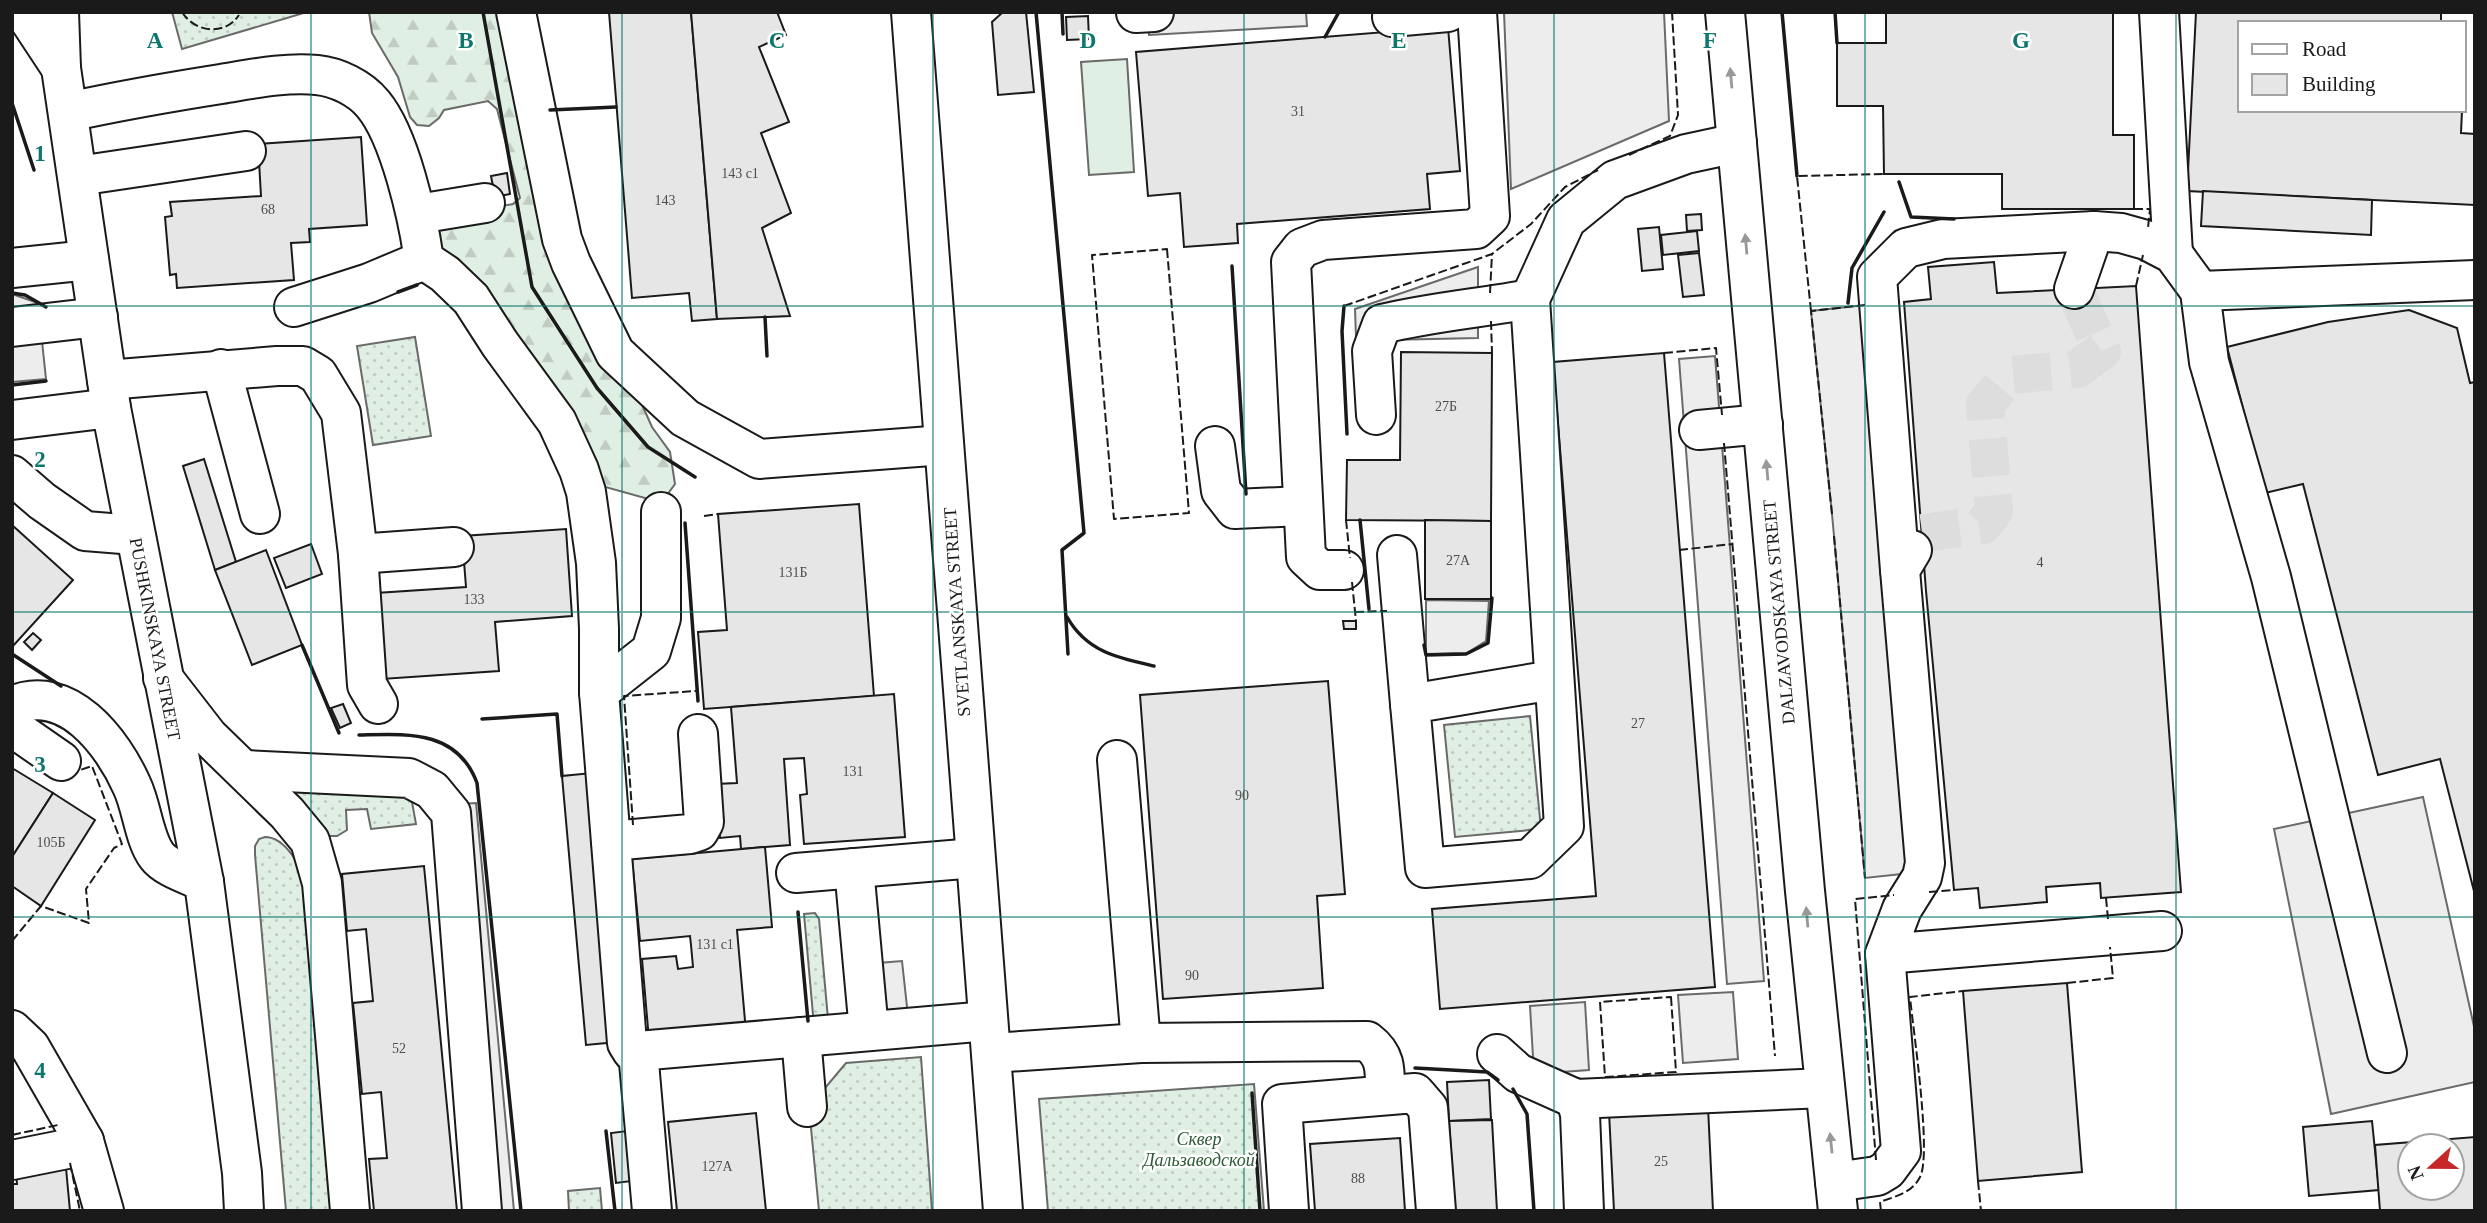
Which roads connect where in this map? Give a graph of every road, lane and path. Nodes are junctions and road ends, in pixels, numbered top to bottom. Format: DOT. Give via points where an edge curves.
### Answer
graph roads {
  1 [pos="24,12"];
  2 [pos="59,12"];
  3 [pos="516,12"];
  4 [pos="911,12"];
  5 [pos="1448,12"];
  6 [pos="1477,12"];
  7 [pos="1725,12"];
  8 [pos="2159,12"];
  9 [pos="1392,17"];
  10 [pos="61,68"];
  11 [pos="68,112"];
  12 [pos="1737,143"];
  13 [pos="246,151"];
  14 [pos="78,176"];
  15 [pos="485,203"];
  16 [pos="418,214"];
  17 [pos="2094,231"];
  18 [pos="2173,254"];
  19 [pos="89,260"];
  20 [pos="424,260"];
  21 [pos="12,268"];
  22 [pos="2475,280"];
  23 [pos="2074,289"];
  24 [pos="2200,291"];
  25 [pos="1530,299"];
  26 [pos="294,307"];
  27 [pos="98,317"];
  28 [pos="12,327"];
  29 [pos="220,369"];
  30 [pos="109,394"];
  31 [pos="1376,415"];
  32 [pos="12,420"];
  33 [pos="1763,424"];
  34 [pos="1699,430"];
  35 [pos="944,445"];
  36 [pos="1215,446"];
  37 [pos="12,475"];
  38 [pos="1302,506"];
  39 [pos="661,512"];
  40 [pos="261,514"];
  41 [pos="1922,533"];
  42 [pos="135,535"];
  43 [pos="454,547"];
  44 [pos="358,554"];
  45 [pos="1397,555"];
  46 [pos="1345,570"];
  47 [pos="1900,570"];
  48 [pos="163,678"];
  49 [pos="1553,680"];
  50 [pos="599,692"];
  51 [pos="378,704"];
  52 [pos="1410,704"];
  53 [pos="12,706"];
  54 [pos="12,727"];
  55 [pos="698,734"];
  56 [pos="1117,760"];
  57 [pos="61,761"];
  58 [pos="244,770"];
  59 [pos="611,841"];
  60 [pos="975,858"];
  61 [pos="854,868"];
  62 [pos="796,873"];
  63 [pos="204,882"];
  64 [pos="2162,931"];
  65 [pos="1885,954"];
  66 [pos="12,1030"];
  67 [pos="869,1031"];
  68 [pos="801,1037"];
  69 [pos="989,1037"];
  70 [pos="1141,1043"];
  71 [pos="638,1051"];
  72 [pos="2387,1053"];
  73 [pos="1497,1054"];
  74 [pos="1825,1088"];
  75 [pos="1385,1095"];
  76 [pos="1576,1099"];
  77 [pos="807,1107"];
  78 [pos="84,1141"];
  79 [pos="12,1160"];
  80 [pos="1837,1196"];
  81 [pos="104,1211"];
  82 [pos="244,1211"];
  83 [pos="350,1211"];
  84 [pos="482,1211"];
  85 [pos="652,1211"];
  86 [pos="1003,1211"];
  87 [pos="1289,1211"];
  88 [pos="1436,1211"];
  89 [pos="1584,1211"];
  1 -- 10 [label="main road, PUSHKINSKAYA STREET"];
  2 -- 10 [label="main road, PUSHKINSKAYA STREET"];
  3 -- 35 [label="main road" via="562,239 615,353 684,418 759,459"];
  4 -- 35 [label="main road, SVETLANSKAYA STREET"];
  5 -- 9 [label="main road"];
  6 -- 38 [label="main road" via="1490,216 1476,229 1324,240 1302,248 1291,262"];
  12 -- 7 [label="main road, DALZAVODSKAYA STREET, one-way"];
  8 -- 18 [label="main road"];
  10 -- 11 [label="main road, PUSHKINSKAYA STREET"];
  11 -- 14 [label="main road, PUSHKINSKAYA STREET"];
  11 -- 16 [label="main road" via="277,75 340,80 373,103 389,132"];
  12 -- 25 [label="main road" via="1686,154 1615,180 1566,220"];
  33 -- 12 [label="main road, DALZAVODSKAYA STREET, one-way"];
  13 -- 14 [label="main road"];
  14 -- 19 [label="main road, PUSHKINSKAYA STREET"];
  15 -- 16 [label="main road"];
  16 -- 20 [label="main road"];
  17 -- 18 [label="main road" via="2146,240"];
  17 -- 23 [label="main road"];
  17 -- 47 [label="main road" via="1943,239 1906,248 1877,277"];
  18 -- 24 [label="main road"];
  19 -- 21 [label="main road"];
  19 -- 27 [label="main road, PUSHKINSKAYA STREET"];
  20 -- 26 [label="main road"];
  20 -- 50 [label="main road" via="471,299 556,422 579,470 596,563"];
  22 -- 24 [label="main road"];
  24 -- 72 [label="main road" via="2209,362 2271,577"];
  25 -- 31 [label="main road" via="1382,324 1372,351"];
  25 -- 49 [label="main road"];
  27 -- 28 [label="main road"];
  27 -- 30 [label="main road, PUSHKINSKAYA STREET"];
  29 -- 30 [label="main road"];
  29 -- 40 [label="main road"];
  29 -- 44 [label="main road" via="303,366 318,375 341,412"];
  30 -- 32 [label="main road"];
  30 -- 42 [label="main road, PUSHKINSKAYA STREET"];
  33 -- 34 [label="main road"];
  74 -- 33 [label="main road, DALZAVODSKAYA STREET, one-way"];
  35 -- 60 [label="main road, SVETLANSKAYA STREET"];
  36 -- 38 [label="main road" via="1221,491 1235,509"];
  37 -- 42 [label="main road" via="85,531"];
  38 -- 46 [label="main road" via="1306,557 1320,570"];
  39 -- 50 [label="main road" via="661,618 650,651"];
  41 -- 47 [label="main road"];
  42 -- 48 [label="main road, PUSHKINSKAYA STREET"];
  43 -- 44 [label="main road"];
  44 -- 51 [label="main road" via="367,685"];
  45 -- 52 [label="main road"];
  47 -- 65 [label="main road" via="1925,863"];
  48 -- 58 [label="main road" via="208,736"];
  48 -- 63 [label="main road, PUSHKINSKAYA STREET"];
  49 -- 52 [label="main road"];
  49 -- 52 [label="main road" via="1564,826 1530,859 1426,868"];
  50 -- 59 [label="main road"];
  53 -- 63 [label="main road" via="32,699 53,702 85,720 111,746 128,777 159,860"];
  54 -- 57 [label="main road"];
  55 -- 59 [label="main road" via="704,822 699,831"];
  56 -- 70 [label="main road"];
  58 -- 83 [label="main road" via="310,841 322,883"];
  58 -- 84 [label="main road" via="409,778 432,790 451,813"];
  59 -- 71 [label="main road" via="627,1043 632,1051"];
  60 -- 61 [label="main road"];
  60 -- 69 [label="main road, SVETLANSKAYA STREET"];
  61 -- 62 [label="main road"];
  61 -- 67 [label="main road"];
  63 -- 82 [label="main road, PUSHKINSKAYA STREET"];
  64 -- 65 [label="main road"];
  65 -- 80 [label="main road" via="1901,1151 1887,1170"];
  66 -- 78 [label="main road" via="30,1047"];
  67 -- 68 [label="main road"];
  67 -- 69 [label="main road"];
  68 -- 71 [label="main road"];
  68 -- 77 [label="main road"];
  69 -- 70 [label="main road"];
  69 -- 86 [label="main road, SVETLANSKAYA STREET"];
  70 -- 75 [label="main road" via="1367,1041 1380,1051"];
  71 -- 85 [label="main road"];
  73 -- 76 [label="main road" via="1518,1073"];
  74 -- 76 [label="main road"];
  80 -- 74 [label="main road, DALZAVODSKAYA STREET, one-way"];
  75 -- 87 [label="main road" via="1282,1104"];
  75 -- 88 [label="main road" via="1415,1093 1428,1108"];
  76 -- 89 [label="main road"];
  78 -- 79 [label="main road"];
  78 -- 81 [label="main road"];
}
